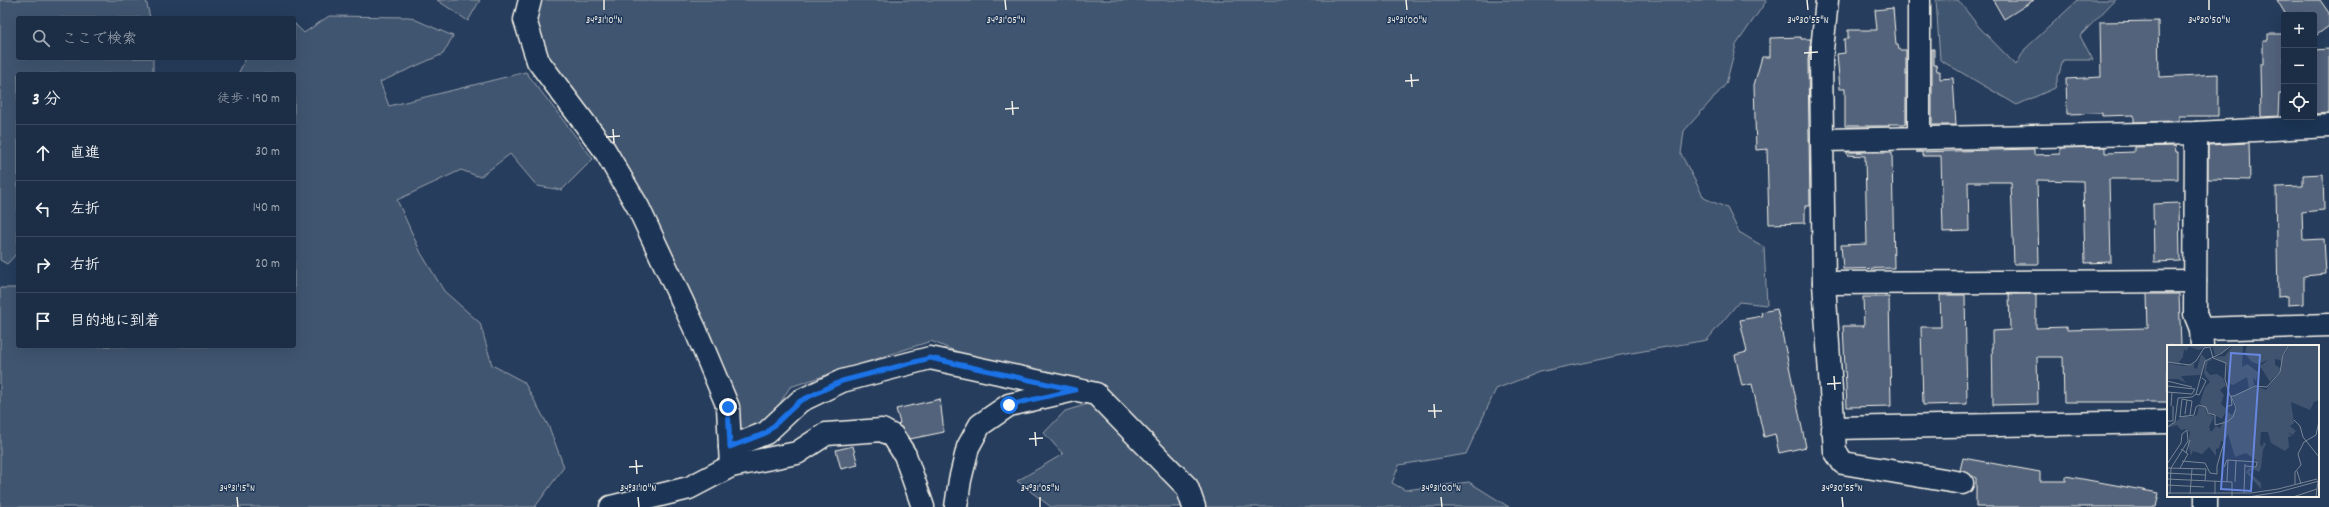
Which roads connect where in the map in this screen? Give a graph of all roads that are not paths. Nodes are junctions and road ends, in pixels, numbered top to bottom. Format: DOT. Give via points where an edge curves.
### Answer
graph roads {
  1 [pos="530,0"];
  2 [pos="1827,0"];
  3 [pos="1919,0"];
  4 [pos="2329,126"];
  5 [pos="2196,133"];
  6 [pos="1919,138"];
  7 [pos="1822,140"];
  8 [pos="2195,281"];
  9 [pos="1824,283"];
  10 [pos="2329,325"];
  11 [pos="2202,337"];
  12 [pos="1075,390"];
  13 [pos="2167,422"];
  14 [pos="1832,428"];
  15 [pos="731,457"];
  16 [pos="1962,483"];
  17 [pos="611,507"];
  18 [pos="923,507"];
  19 [pos="956,507"];
  20 [pos="1194,507"];
  1 -- 15 [label="street" via="525,20 538,61 604,149 638,207 696,331 728,407"];
  2 -- 7 [label="street" via="1821,60"];
  3 -- 6 [label="street"];
  4 -- 5 [label="street"];
  5 -- 6 [label="street"];
  5 -- 8 [label="street"];
  6 -- 7 [label="street"];
  7 -- 9 [label="street"];
  8 -- 9 [label="street"];
  8 -- 11 [label="street" via="2195,314"];
  9 -- 14 [label="street"];
  10 -- 11 [label="street"];
  12 -- 15 [label="street" via="930,358 842,381 800,401 766,433"];
  12 -- 19 [label="street" via="1009,405 980,425 968,447"];
  12 -- 20 [label="street" via="1096,394 1187,487"];
  13 -- 14 [label="street"];
  14 -- 16 [label="street" via="1835,451 1843,463"];
  15 -- 17 [label="street" via="689,488"];
  15 -- 18 [label="street" via="797,453 826,434 882,430 893,436 905,455"];
}
